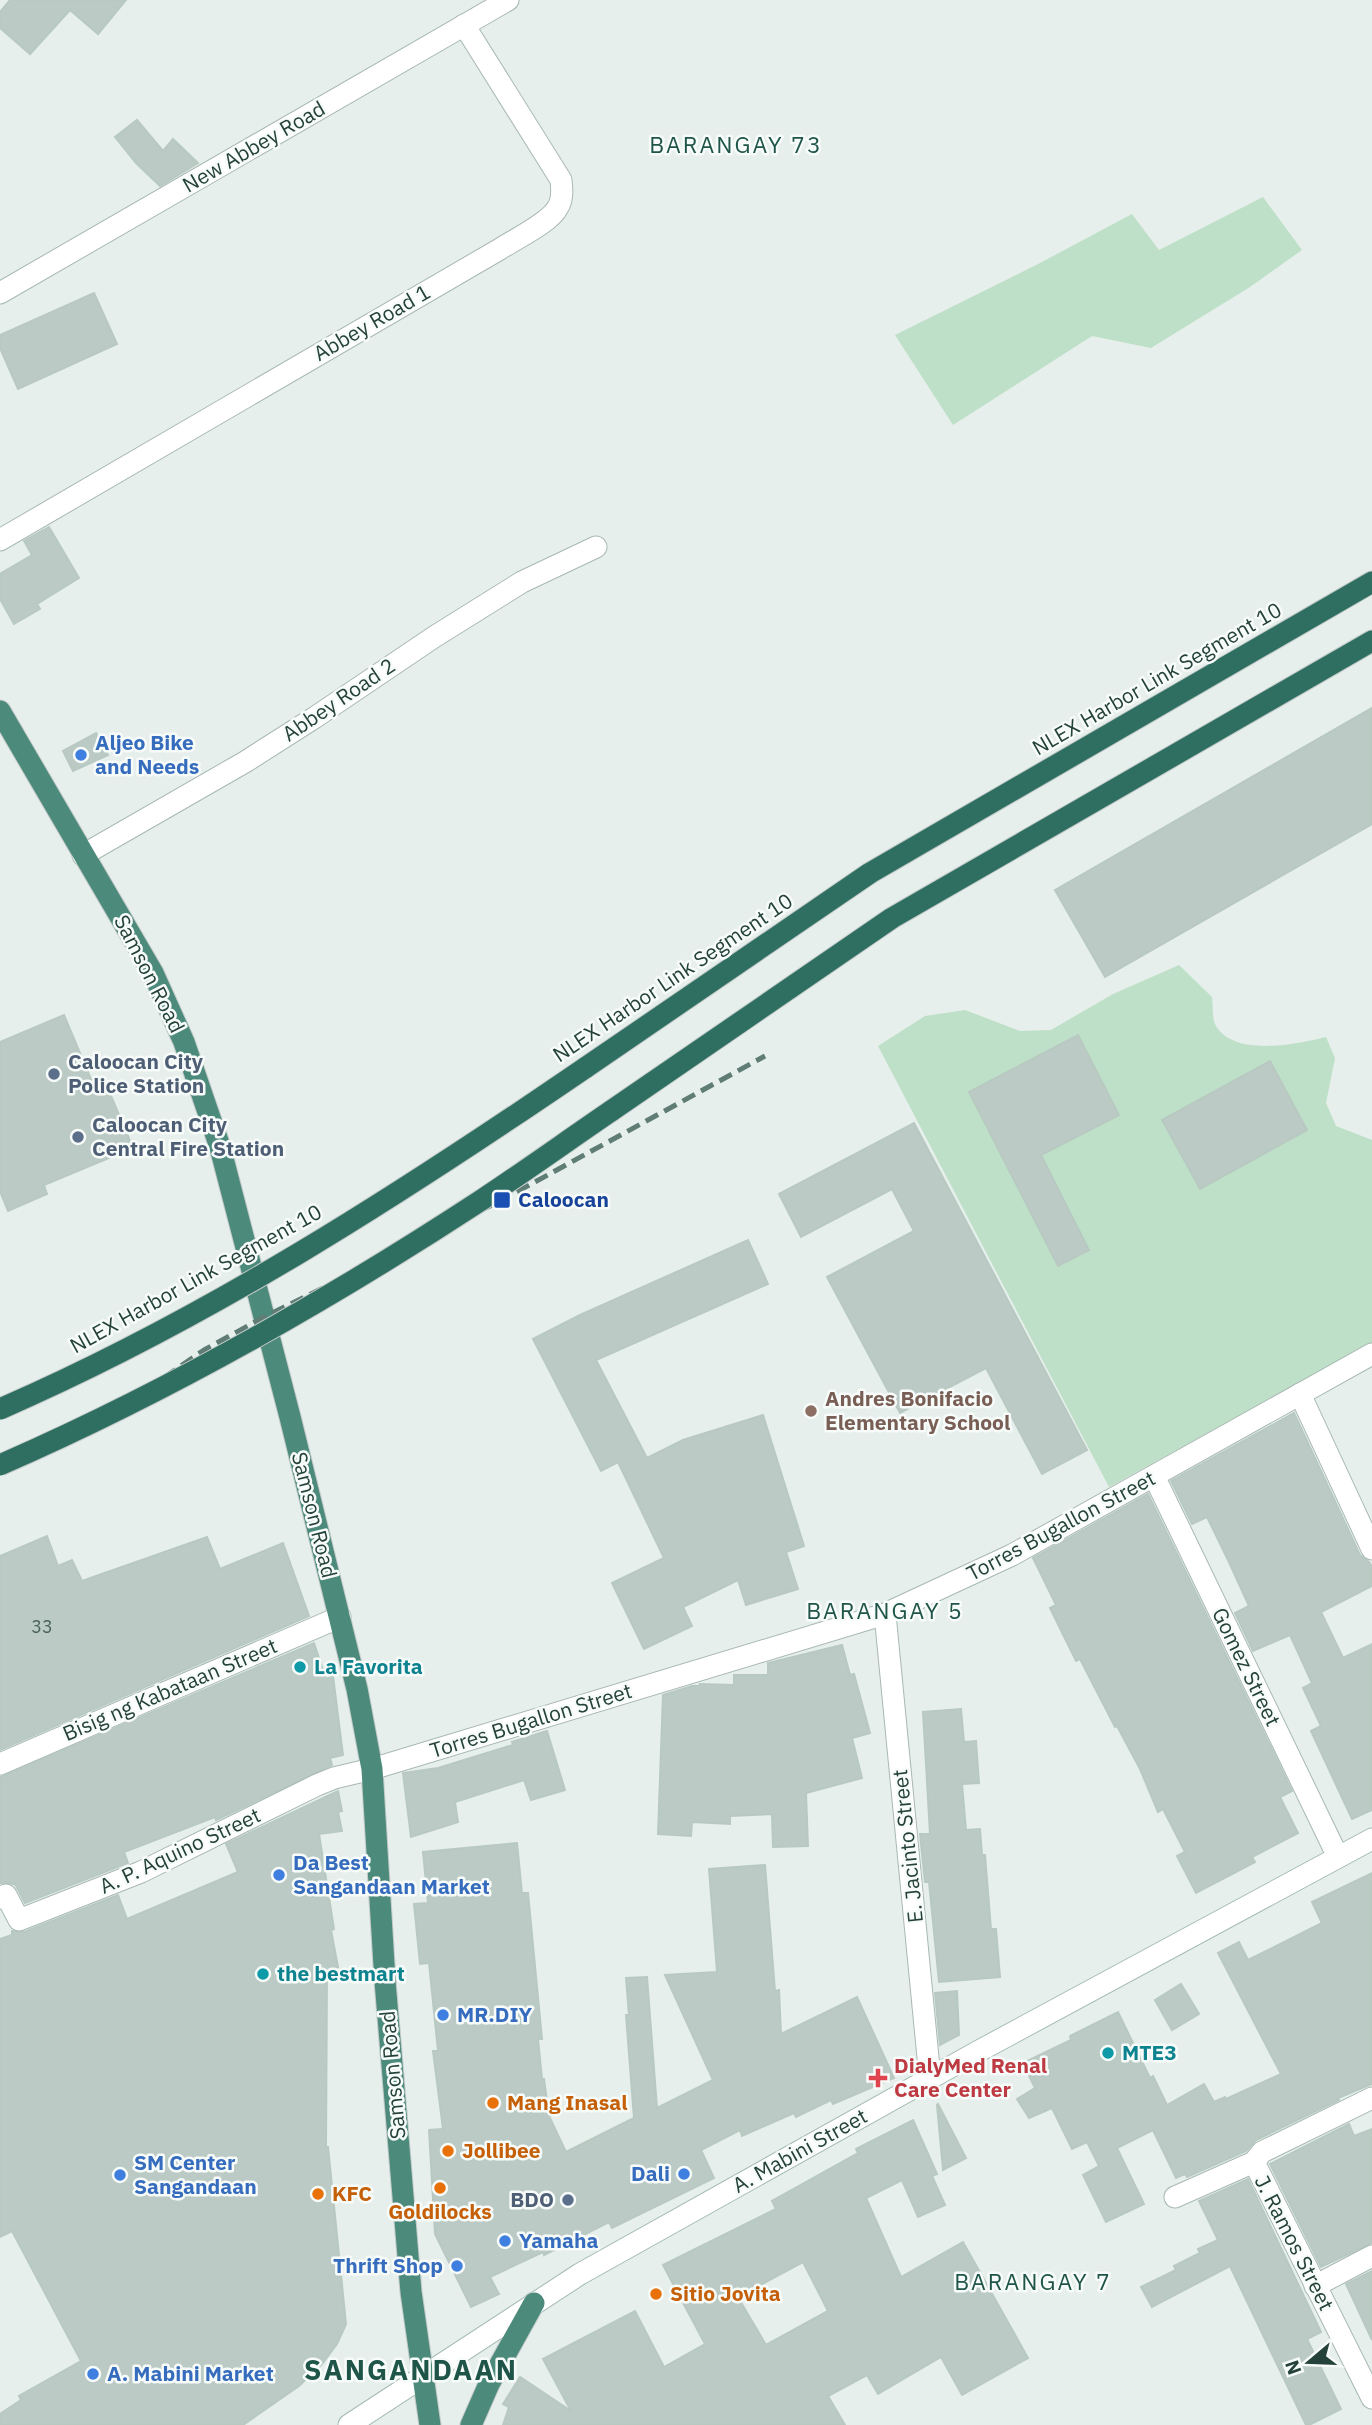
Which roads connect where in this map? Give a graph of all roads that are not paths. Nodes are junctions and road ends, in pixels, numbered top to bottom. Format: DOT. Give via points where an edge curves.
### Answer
graph roads {
  1 [pos="508,0"];
  2 [pos="464,25"];
  3 [pos="0,293"];
  4 [pos="0,540"];
  5 [pos="596,547"];
  6 [pos="1372,582"];
  7 [pos="1372,641"];
  8 [pos="0,712"];
  9 [pos="83,855"];
  10 [pos="1372,1354"];
  11 [pos="1300,1394"];
  12 [pos="0,1409"];
  13 [pos="0,1465"];
  14 [pos="1154,1476"];
  15 [pos="1372,1549"];
  16 [pos="885,1614"];
  17 [pos="340,1617"];
  18 [pos="0,1764"];
  19 [pos="372,1769"];
  20 [pos="1372,1839"];
  21 [pos="1338,1857"];
  22 [pos="0,1898"];
  23 [pos="930,2078"];
  24 [pos="1372,2098"];
  25 [pos="1254,2162"];
  26 [pos="1175,2197"];
  27 [pos="1372,2256"];
  28 [pos="1315,2286"];
  29 [pos="534,2303"];
  30 [pos="421,2376"];
  31 [pos="1372,2398"];
  32 [pos="349,2425"];
  33 [pos="430,2425"];
  34 [pos="471,2425"];
  1 -- 2 [label="street, New Abbey Road"];
  2 -- 3 [label="street, New Abbey Road"];
  2 -- 4 [label="street, Abbey Road 1" via="561,180 559,206 551,216"];
  5 -- 9 [label="street, Abbey Road 2" via="522,582 245,761"];
  6 -- 12 [label="highway, NLEX Harbor Link Segment 10, bridge" via="870,873 453,1157 319,1240 175,1324"];
  7 -- 13 [label="highway, bridge" via="892,918 480,1201 356,1278 208,1364"];
  8 -- 9 [label="highway, Samson Road"];
  9 -- 17 [label="highway, Samson Road" via="153,973 184,1042 220,1147"];
  10 -- 11 [label="street, Torres Bugallon Street"];
  11 -- 14 [label="street, Torres Bugallon Street"];
  11 -- 15 [label="street"];
  14 -- 16 [label="street, Torres Bugallon Street" via="1012,1555"];
  14 -- 21 [label="street, Gomez Street"];
  16 -- 19 [label="street, Torres Bugallon Street"];
  16 -- 23 [label="street, E. Jacinto Street"];
  17 -- 18 [label="street, Bisig ng Kabataan Street"];
  17 -- 19 [label="highway, Samson Road"];
  19 -- 22 [label="street, A. P. Aquino Street" via="317,1785 141,1872 19,1920 6,1895"];
  19 -- 30 [label="highway, Samson Road" via="385,1981"];
  20 -- 21 [label="street, A. Mabini Street"];
  21 -- 23 [label="street, A. Mabini Street"];
  23 -- 29 [label="street, A. Mabini Street"];
  24 -- 25 [label="street" via="1262,2152"];
  25 -- 26 [label="street"];
  25 -- 28 [label="street, J. Ramos Street"];
  27 -- 28 [label="street"];
  28 -- 31 [label="street, J. Ramos Street"];
  29 -- 30 [label="street, A. Mabini Street"];
  29 -- 34 [label="highway"];
  30 -- 32 [label="street, A. Mabini Street"];
  30 -- 33 [label="highway, Samson Road"];
}
